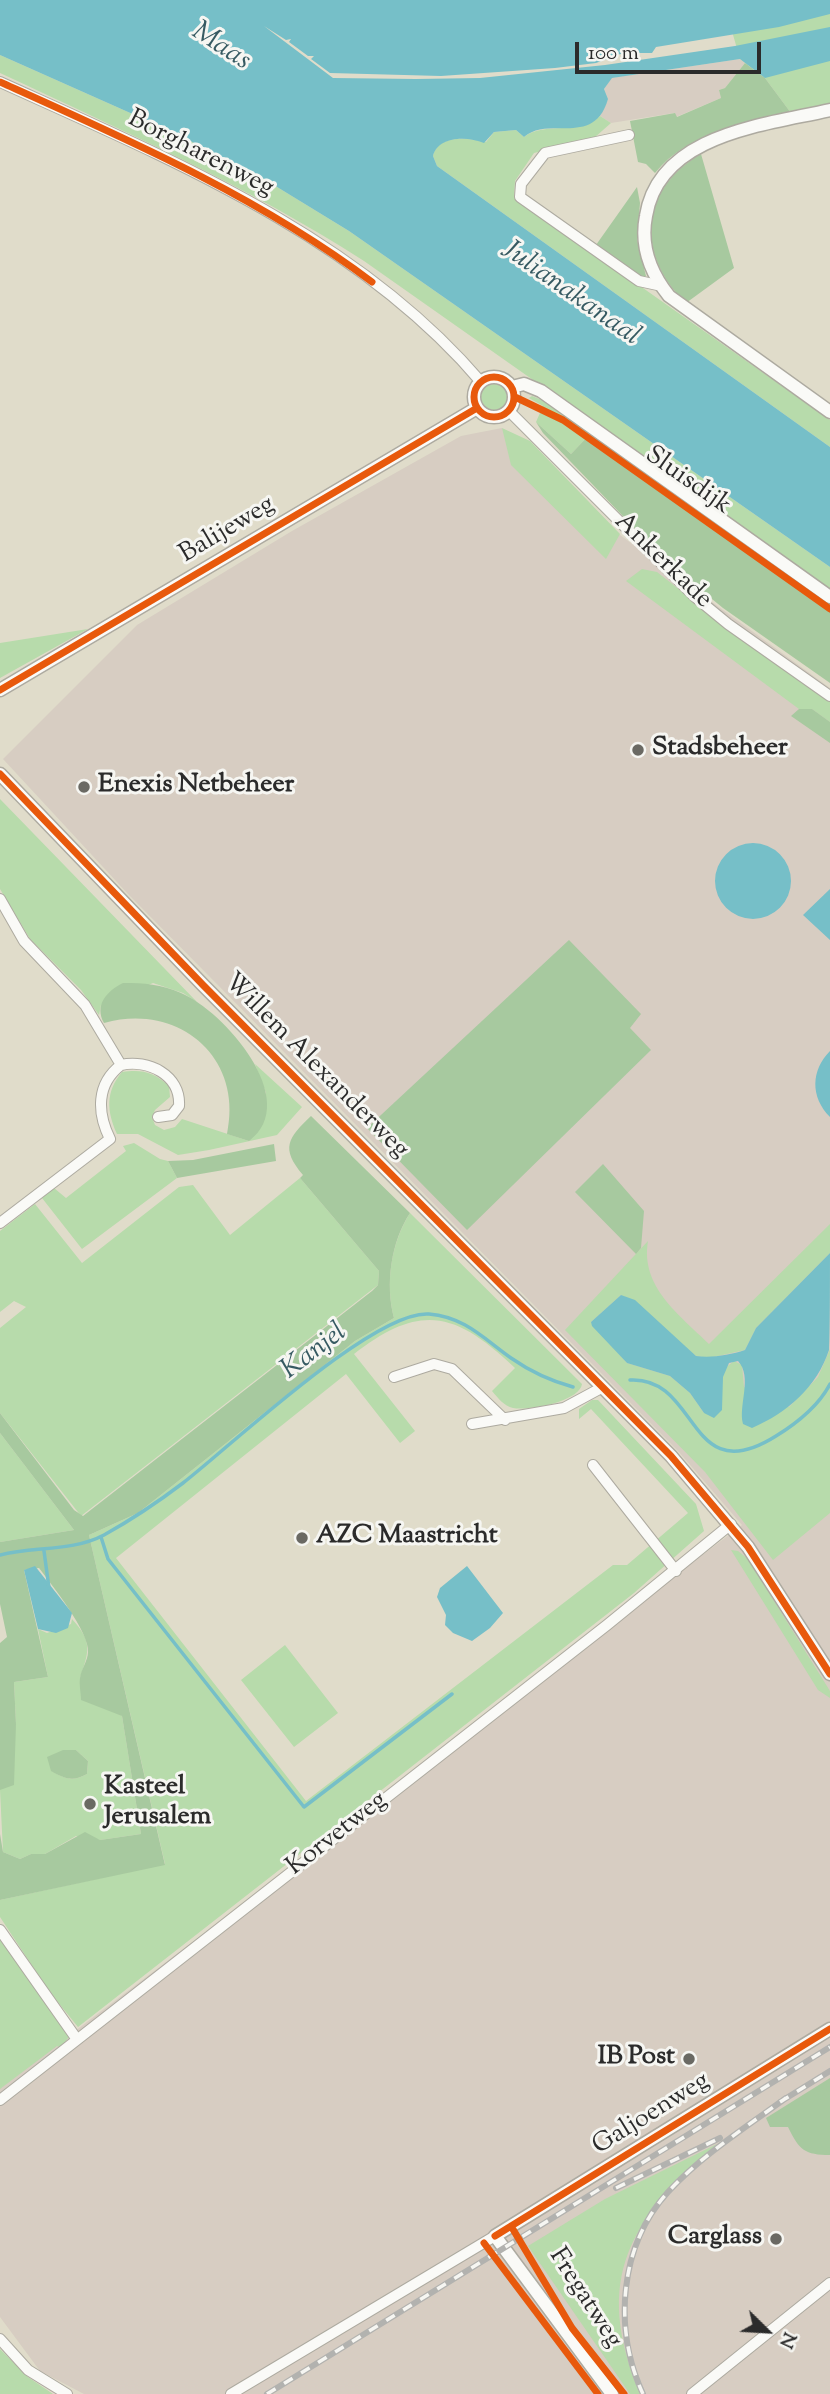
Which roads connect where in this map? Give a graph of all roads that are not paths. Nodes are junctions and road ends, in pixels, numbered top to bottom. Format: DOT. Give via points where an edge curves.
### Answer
graph roads {
  1 [pos="0,82"];
  2 [pos="830,110"];
  3 [pos="629,135"];
  4 [pos="662,286"];
  5 [pos="481,382"];
  6 [pos="512,387"];
  7 [pos="477,408"];
  8 [pos="509,411"];
  9 [pos="830,412"];
  10 [pos="830,597"];
  11 [pos="0,690"];
  12 [pos="830,696"];
  13 [pos="0,774"];
  14 [pos="0,899"];
  15 [pos="121,1065"];
  16 [pos="158,1117"];
  17 [pos="0,1223"];
  18 [pos="394,1377"];
  19 [pos="603,1387"];
  20 [pos="505,1420"];
  21 [pos="472,1424"];
  22 [pos="593,1465"];
  23 [pos="731,1524"];
  24 [pos="676,1571"];
  25 [pos="830,1674"];
  26 [pos="0,1930"];
  27 [pos="830,2029"];
  28 [pos="76,2038"];
  29 [pos="0,2100"];
  30 [pos="495,2236"];
  31 [pos="830,2283"];
  32 [pos="0,2339"];
  33 [pos="68,2394"];
  34 [pos="231,2394"];
  35 [pos="612,2394"];
  36 [pos="692,2394"];
  1 -- 5 [label="street, Borgharenweg" via="161,156 319,244 418,320"];
  2 -- 4 [label="street" via="735,132 694,150 670,167 651,194 644,224 647,256"];
  3 -- 4 [label="street" via="545,153 521,184 520,197 639,281"];
  4 -- 9 [label="street" via="681,306"];
  5 -- 6 [label="street" via="499,377"];
  5 -- 7 [label="street" via="474,395"];
  6 -- 8 [label="street" via="515,397"];
  6 -- 10 [label="street, Sluisdijk" via="524,384 541,391"];
  7 -- 8 [label="street" via="493,417"];
  7 -- 11 [label="street, Balijeweg"];
  8 -- 12 [label="street, Ankerkade" via="694,596"];
  13 -- 19 [label="street, Willem Alexanderweg"];
  14 -- 15 [label="street" via="24,941 85,1004"];
  15 -- 16 [label="street" via="153,1068 176,1087 176,1111"];
  15 -- 17 [label="street" via="100,1100 110,1139"];
  18 -- 20 [label="street" via="433,1364 452,1369"];
  19 -- 20 [label="street" via="564,1408"];
  19 -- 23 [label="street, Willem Alexanderweg"];
  20 -- 21 [label="street"];
  22 -- 24 [label="street"];
  23 -- 24 [label="street, Korvetweg"];
  23 -- 25 [label="street, Willem Alexanderweg"];
  24 -- 28 [label="street, Korvetweg"];
  26 -- 28 [label="street"];
  27 -- 30 [label="street, Galjoenweg"];
  28 -- 29 [label="street, Korvetweg"];
  30 -- 34 [label="street, Galjoenweg"];
  30 -- 35 [label="street, Fregatweg"];
  31 -- 36 [label="street"];
  32 -- 33 [label="street" via="28,2370"];
}
